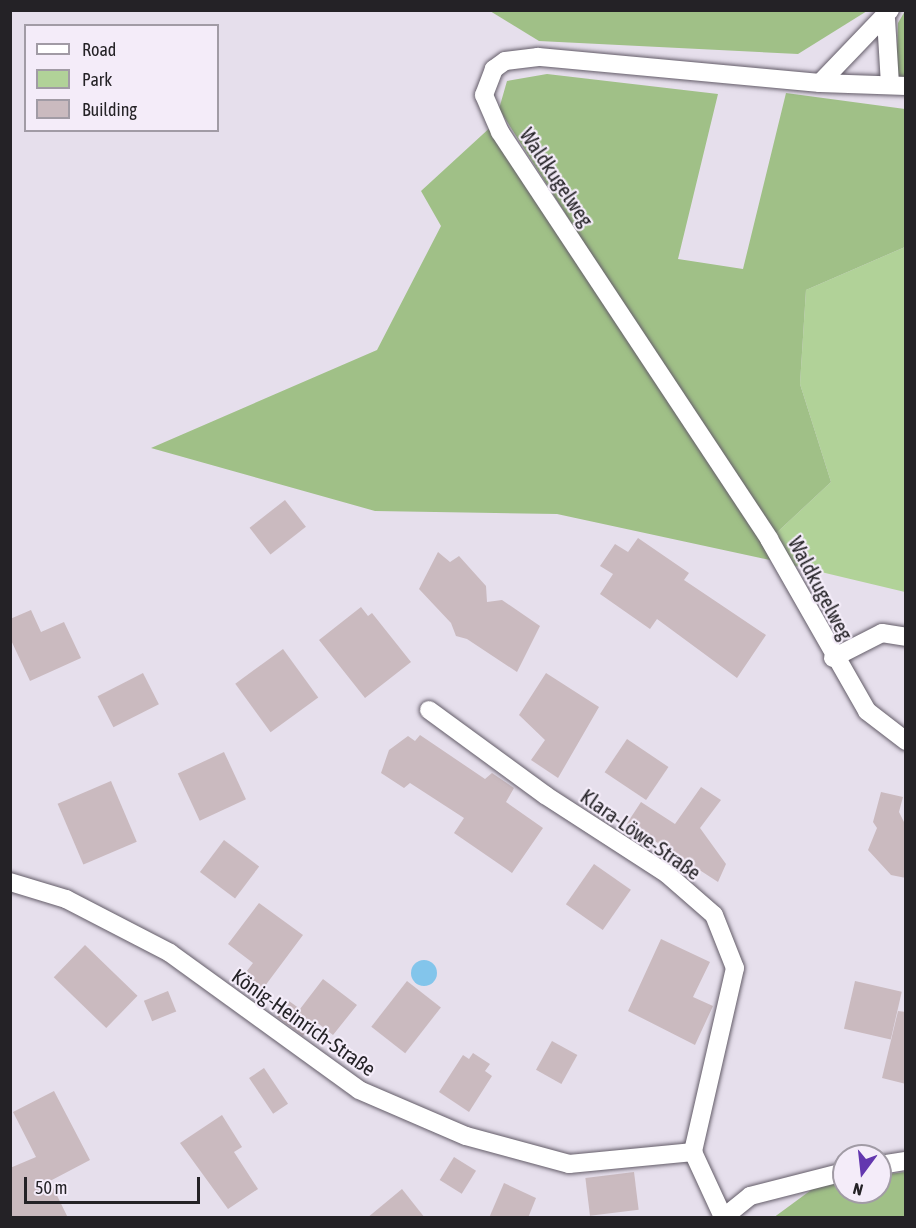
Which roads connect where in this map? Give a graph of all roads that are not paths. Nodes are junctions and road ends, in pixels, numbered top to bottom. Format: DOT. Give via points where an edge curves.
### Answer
graph roads {
  1 [pos="888,15"];
  2 [pos="820,83"];
  3 [pos="898,85"];
  4 [pos="906,637"];
  5 [pos="833,658"];
  6 [pos="429,710"];
  7 [pos="906,741"];
  8 [pos="10,882"];
  9 [pos="693,1152"];
  10 [pos="832,1175"];
  11 [pos="723,1217"];
  1 -- 2 [label="street"];
  1 -- 3 [label="street"];
  2 -- 3 [label="street, Waldkugelweg"];
  2 -- 5 [label="street, Waldkugelweg" via="538,57 505,61 494,69 484,95 500,132 763,530"];
  4 -- 5 [label="street, Waldkugelweg" via="882,633"];
  5 -- 7 [label="street, Waldkugelweg" via="867,711"];
  6 -- 9 [label="street, Klara-Löwe-Straße" via="545,795 667,874 714,915 735,968"];
  8 -- 9 [label="street, König-Heinrich-Straße" via="66,899 170,953 359,1090 466,1136 569,1164"];
  9 -- 11 [label="street"];
  10 -- 11 [label="street" via="750,1196"];
}
